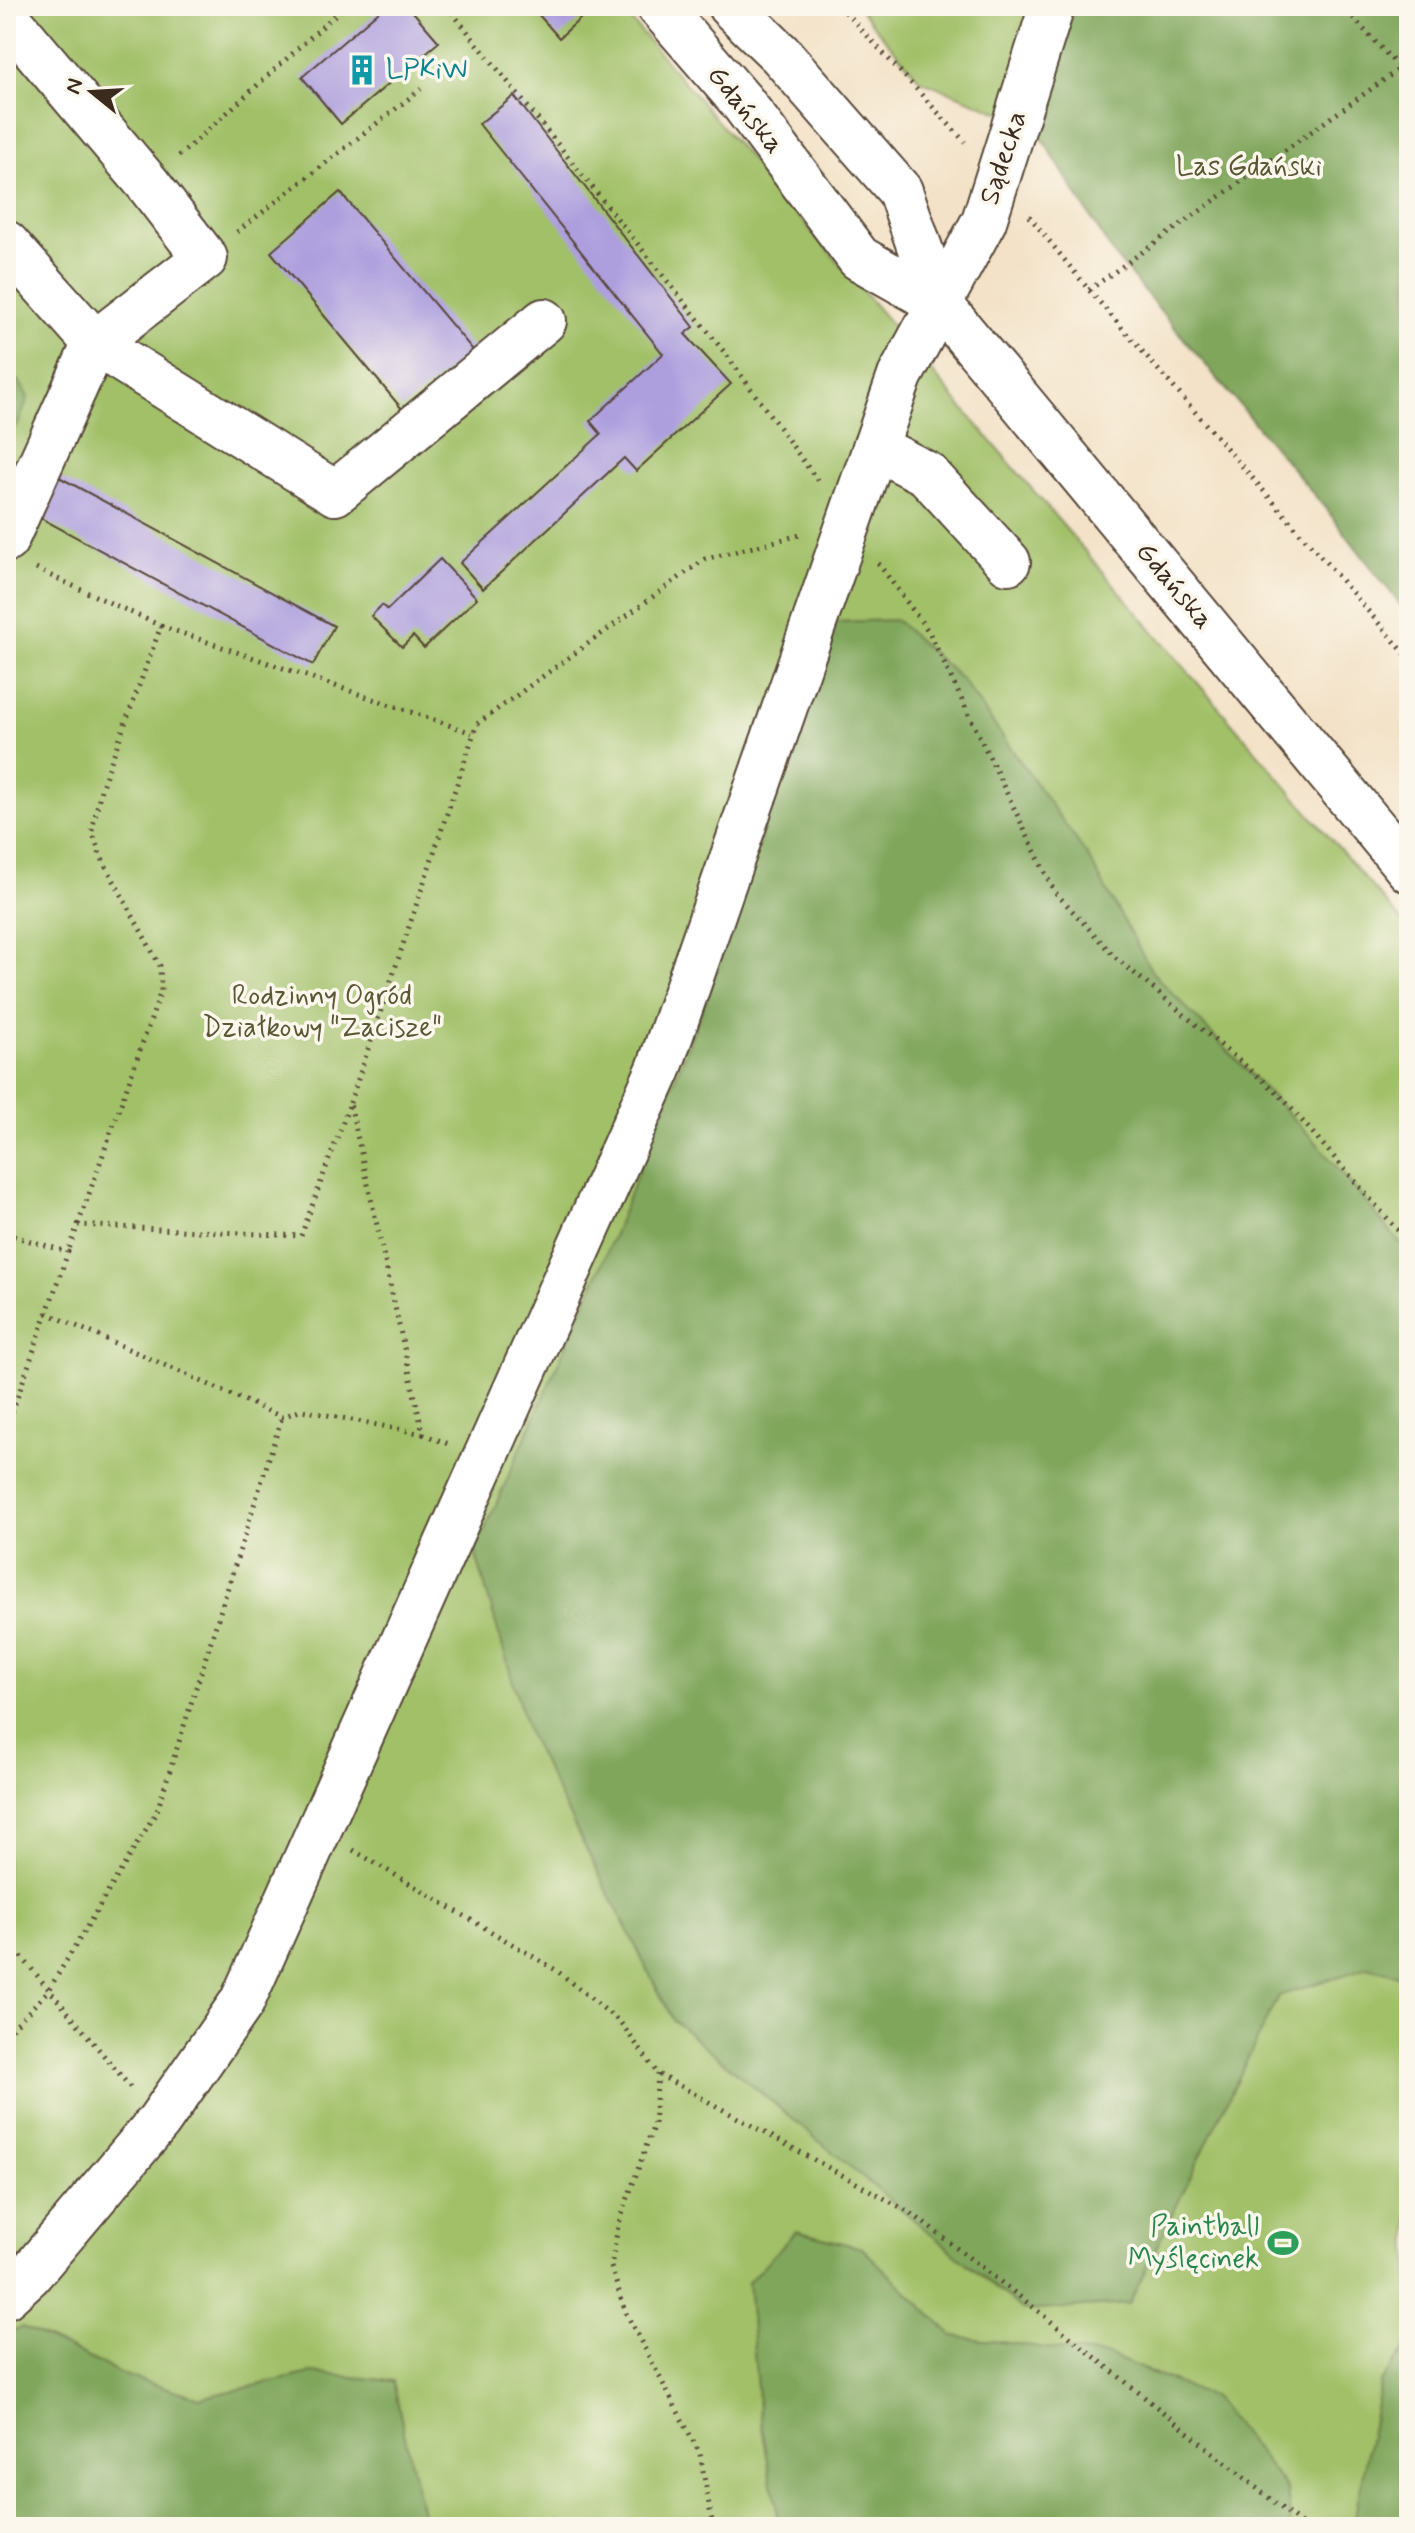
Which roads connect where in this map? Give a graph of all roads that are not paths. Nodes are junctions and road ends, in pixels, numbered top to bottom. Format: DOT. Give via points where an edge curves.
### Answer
graph roads {
  1 [pos="659,6"];
  2 [pos="730,6"];
  3 [pos="1052,6"];
  4 [pos="6,16"];
  5 [pos="6,243"];
  6 [pos="939,303"];
  7 [pos="544,321"];
  8 [pos="95,343"];
  9 [pos="875,447"];
  10 [pos="19,554"];
  11 [pos="1008,562"];
  12 [pos="1409,870"];
  13 [pos="6,2296"];
  1 -- 6 [label="street, Gdańska" via="742,102 859,258"];
  2 -- 6 [label="street, Gdańska" via="781,55 900,191"];
  3 -- 6 [label="street, Sądecka" via="984,221"];
  4 -- 8 [label="street" via="205,258"];
  5 -- 8 [label="street"];
  6 -- 9 [label="street, Sądecka" via="900,376"];
  6 -- 12 [label="street, Gdańska"];
  7 -- 8 [label="street" via="335,493"];
  8 -- 10 [label="street"];
  9 -- 11 [label="street" via="927,474"];
  9 -- 13 [label="street, Sądecka" via="659,1069 242,2002 159,2121"];
}
